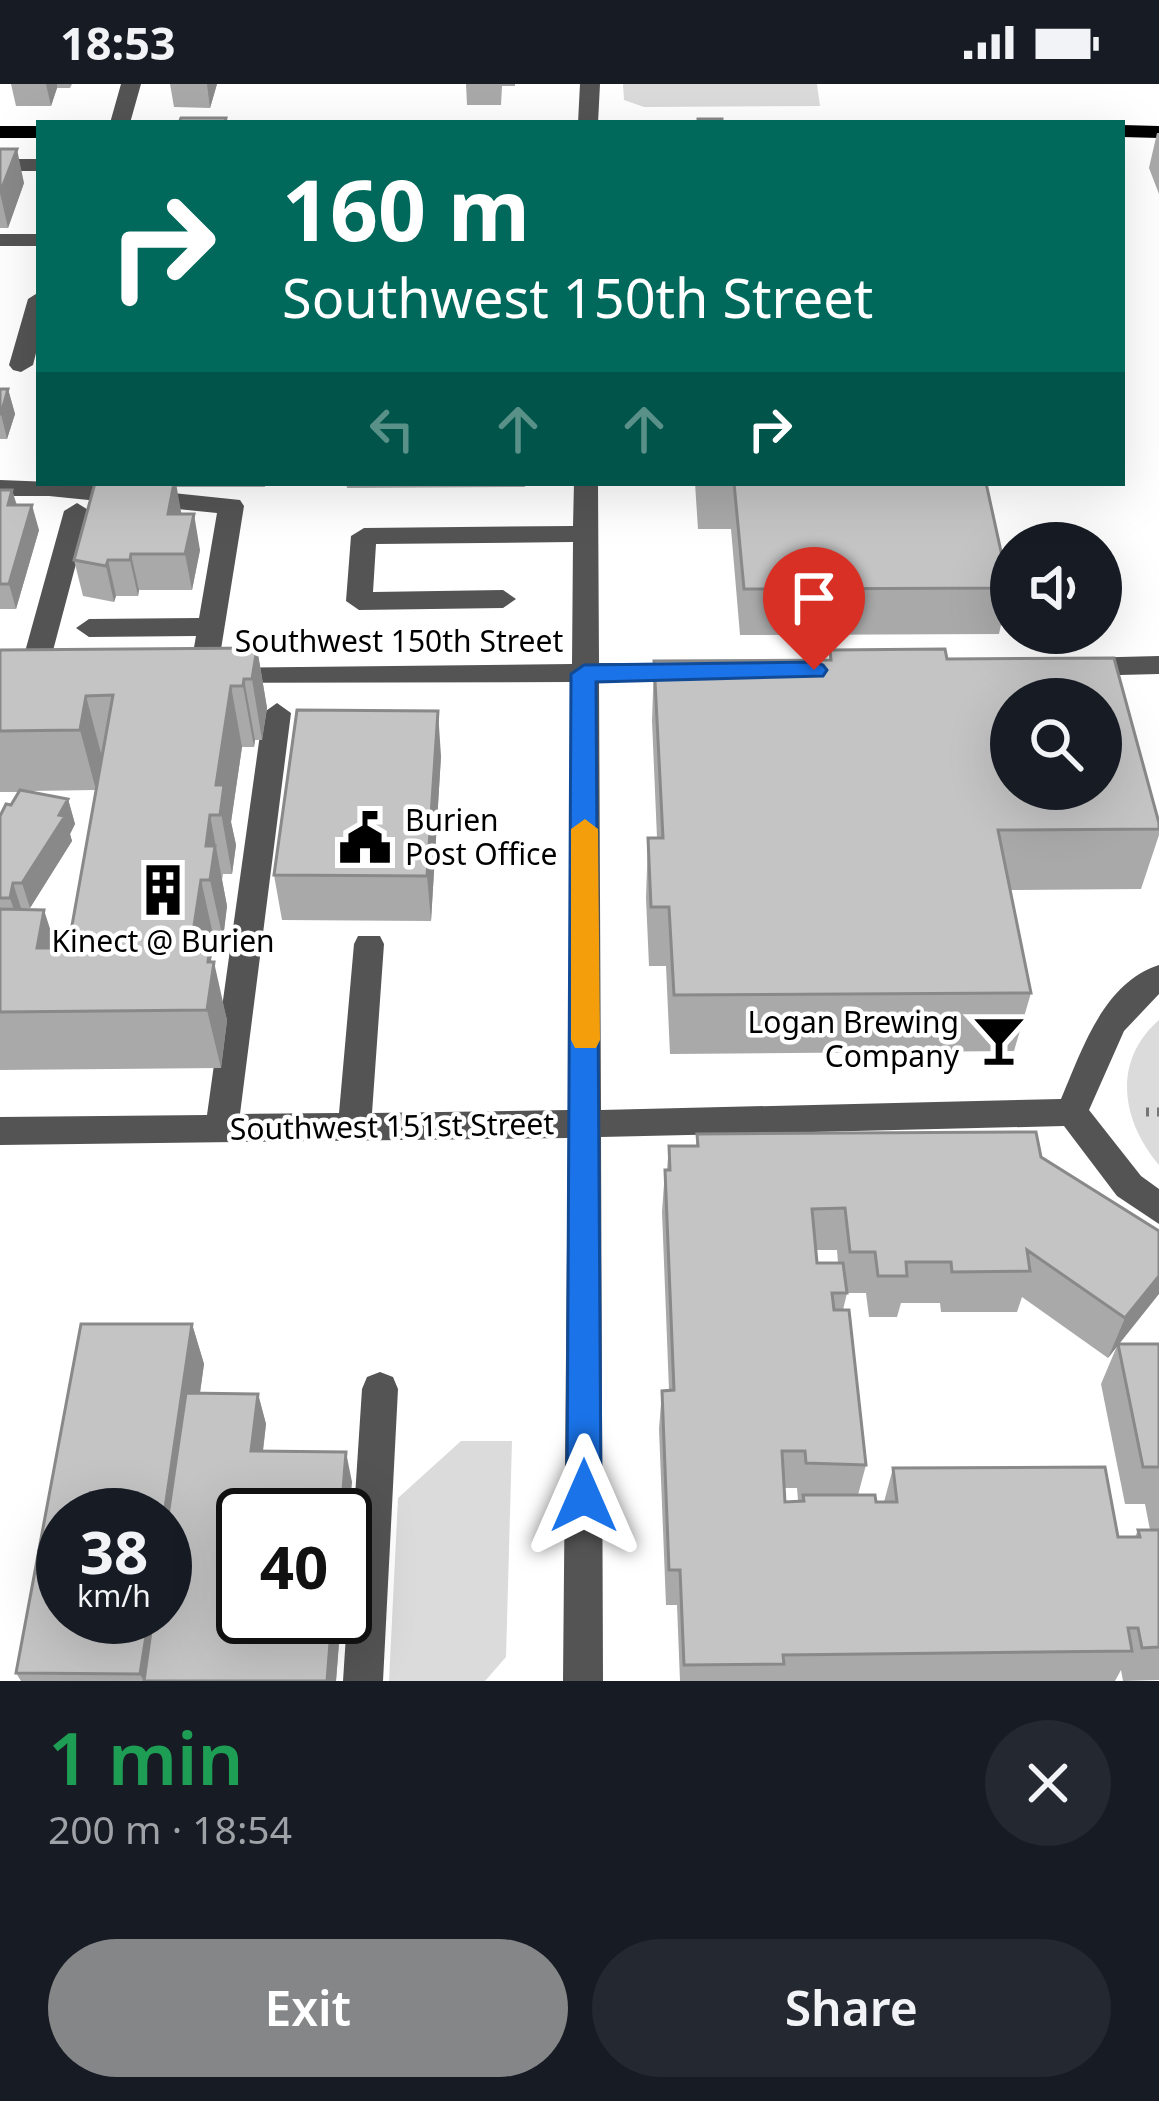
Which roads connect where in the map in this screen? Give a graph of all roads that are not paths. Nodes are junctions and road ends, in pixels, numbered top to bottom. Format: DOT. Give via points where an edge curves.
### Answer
graph roads {
  1 [pos="131,84"];
  2 [pos="590,84"];
  3 [pos="121,120"];
  4 [pos="588,120"];
  5 [pos="1125,131"];
  6 [pos="20,132"];
  7 [pos="1159,132"];
  8 [pos="5,165"];
  9 [pos="36,165"];
  10 [pos="0,240"];
  11 [pos="36,240"];
  12 [pos="36,309"];
  13 [pos="20,365"];
  14 [pos="49,486"];
  15 [pos="586,486"];
  16 [pos="0,488"];
  17 [pos="77,511"];
  18 [pos="585,534"];
  19 [pos="503,599"];
  20 [pos="211,627"];
  21 [pos="89,628"];
  22 [pos="1159,665"];
  23 [pos="1053,667"];
  24 [pos="710,672"];
  25 [pos="584,674"];
  26 [pos="0,677"];
  27 [pos="278,713"];
  28 [pos="369,944"];
  29 [pos="1159,976"];
  30 [pos="1072,1112"];
  31 [pos="586,1124"];
  32 [pos="354,1127"];
  33 [pos="222,1129"];
  34 [pos="0,1131"];
  35 [pos="1159,1209"];
  36 [pos="380,1389"];
  37 [pos="362,1681"];
  38 [pos="583,1681"];
  1 -- 3 [label="street"];
  2 -- 4 [label="street"];
  5 -- 7 [label="main road"];
  6 -- 8 [label="street"];
  8 -- 9 [label="street"];
  10 -- 11 [label="street"];
  12 -- 13 [label="street"];
  14 -- 16 [label="street"];
  14 -- 20 [label="street" via="231,506"];
  15 -- 18 [label="street"];
  17 -- 26 [label="street" via="43,677"];
  18 -- 19 [label="street" via="364,536 359,601"];
  18 -- 25 [label="street"];
  20 -- 21 [label="street"];
  20 -- 25 [label="street, Southwest 150th Street" via="193,676"];
  22 -- 23 [label="street"];
  24 -- 25 [label="street, Southwest 150th Street"];
  25 -- 31 [label="street"];
  27 -- 33 [label="street"];
  28 -- 32 [label="street"];
  29 -- 30 [label="street" via="1108,1023"];
  30 -- 31 [label="street, Southwest 151st Street"];
  30 -- 35 [label="street" via="1129,1186"];
  31 -- 32 [label="street, Southwest 151st Street"];
  31 -- 38 [label="street"];
  32 -- 33 [label="street, Southwest 151st Street"];
  33 -- 34 [label="street, Southwest 151st Street"];
  36 -- 37 [label="street"];
}
